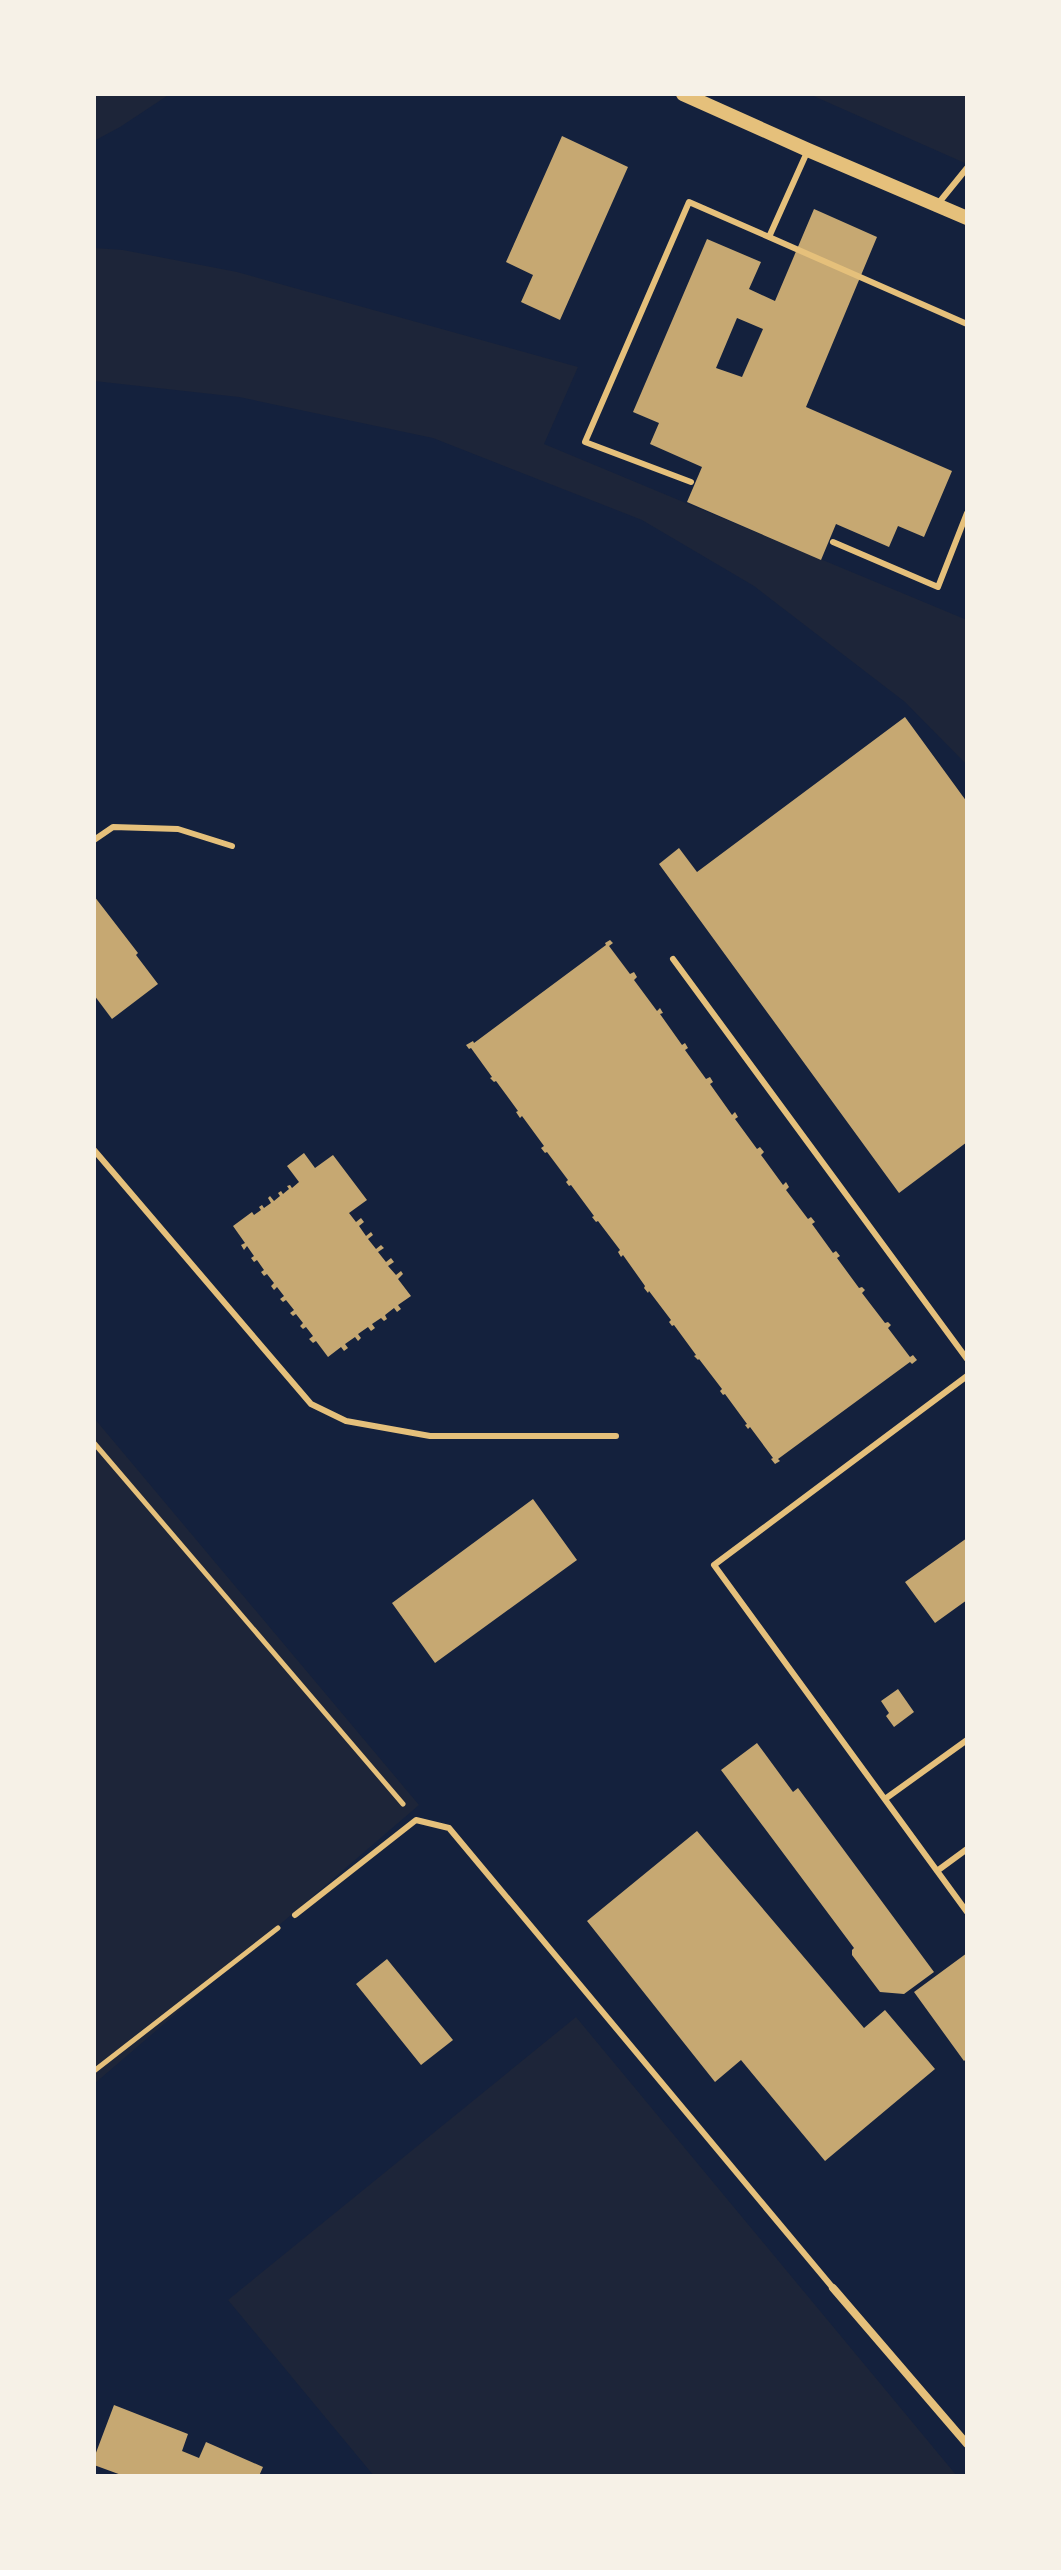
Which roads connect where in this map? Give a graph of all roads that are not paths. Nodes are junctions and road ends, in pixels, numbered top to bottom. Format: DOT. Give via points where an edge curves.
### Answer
graph roads {
  1 [pos="683,94"];
  2 [pos="808,150"];
  3 [pos="967,168"];
  4 [pos="937,205"];
  5 [pos="967,218"];
  6 [pos="769,237"];
  7 [pos="967,324"];
  8 [pos="691,482"];
  9 [pos="967,513"];
  10 [pos="833,542"];
  11 [pos="94,840"];
  12 [pos="232,846"];
  13 [pos="673,959"];
  14 [pos="94,1150"];
  15 [pos="967,1359"];
  16 [pos="967,1376"];
  17 [pos="616,1436"];
  18 [pos="967,1740"];
  19 [pos="885,1799"];
  20 [pos="967,1849"];
  21 [pos="937,1871"];
  22 [pos="967,1912"];
  23 [pos="295,1915"];
  24 [pos="833,2288"];
  25 [pos="967,2444"];
  1 -- 2 [label="street"];
  2 -- 4 [label="street"];
  2 -- 6 [label="lane"];
  3 -- 4 [label="lane"];
  4 -- 5 [label="street"];
  6 -- 7 [label="lane"];
  6 -- 8 [label="lane" via="689,202 585,442"];
  9 -- 10 [label="lane" via="938,587"];
  11 -- 12 [label="lane" via="113,827 178,829"];
  13 -- 15 [label="lane"];
  14 -- 17 [label="lane" via="311,1404 346,1421 430,1436"];
  16 -- 19 [label="lane" via="714,1565"];
  18 -- 19 [label="lane"];
  19 -- 21 [label="lane"];
  20 -- 21 [label="lane"];
  21 -- 22 [label="lane"];
  23 -- 24 [label="lane" via="416,1820 449,1828"];
  24 -- 25 [label="street"];
}
